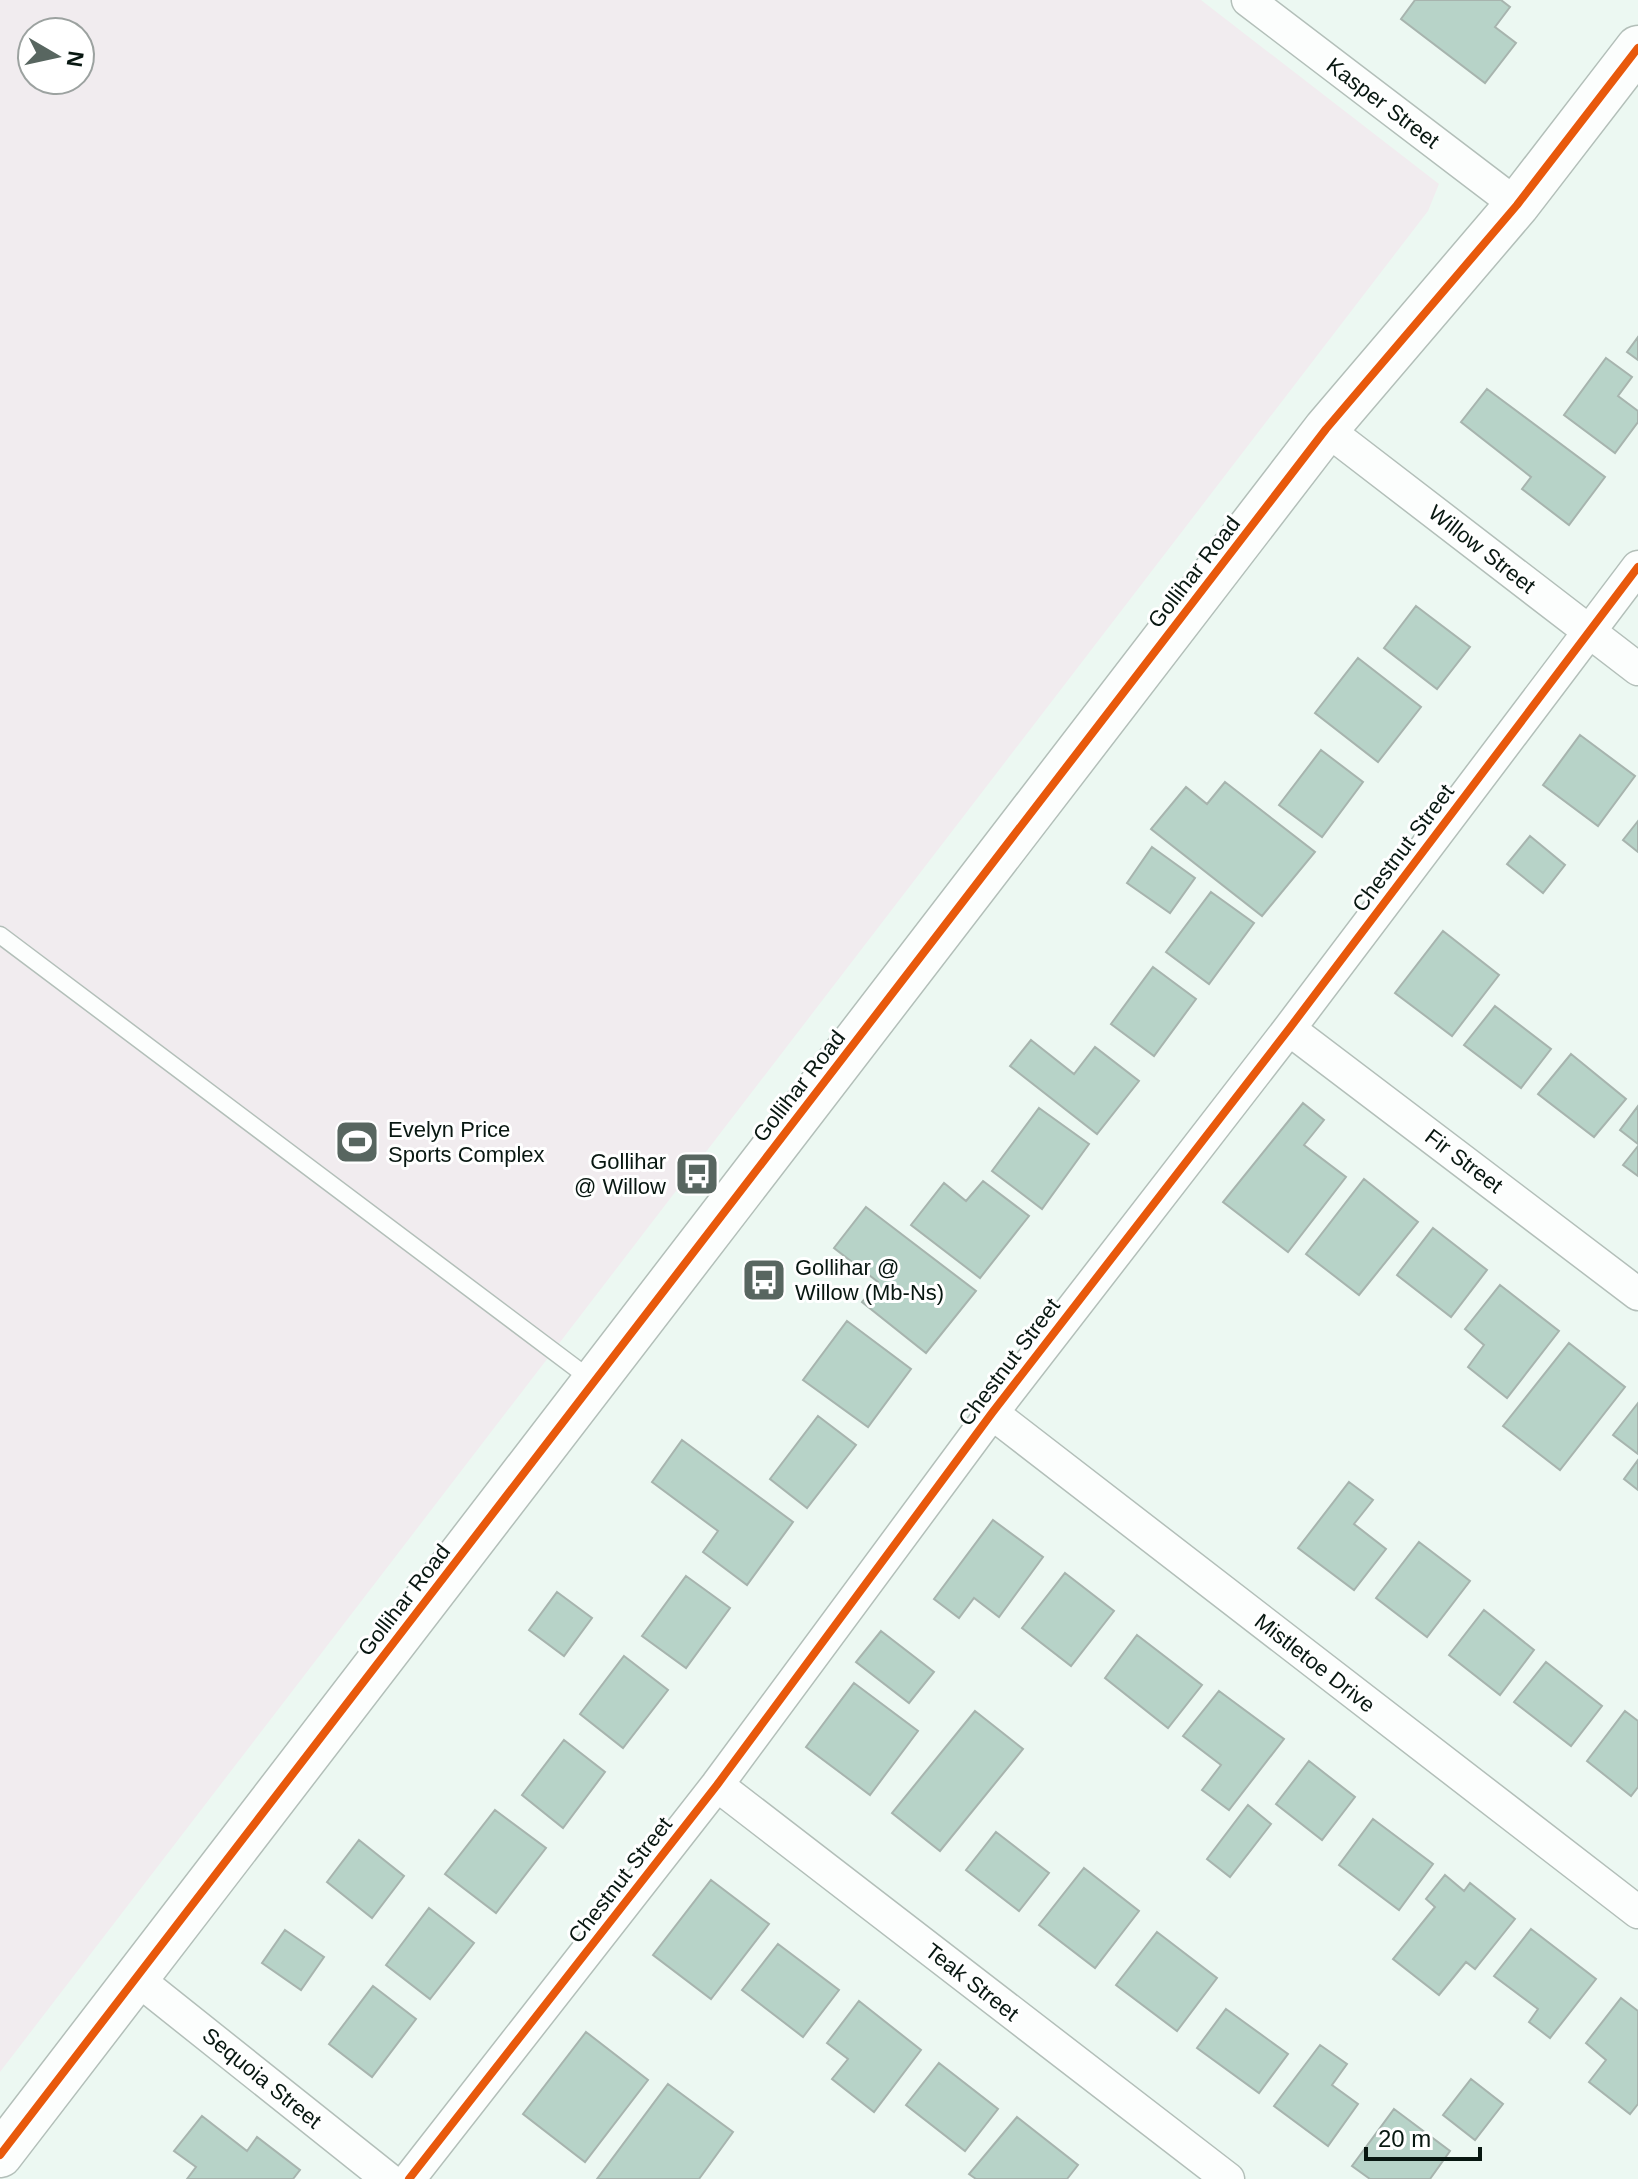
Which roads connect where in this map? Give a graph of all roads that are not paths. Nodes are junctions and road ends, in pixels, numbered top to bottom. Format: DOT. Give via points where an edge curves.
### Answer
graph roads {
  1 [pos="1248,0"];
  2 [pos="1638,48"];
  3 [pos="1517,205"];
  4 [pos="1326,429"];
  5 [pos="1638,567"];
  6 [pos="1588,631"];
  7 [pos="1638,669"];
  8 [pos="0,935"];
  9 [pos="1289,1029"];
  10 [pos="1638,1294"];
  11 [pos="594,1382"];
  12 [pos="992,1413"];
  13 [pos="717,1785"];
  14 [pos="1638,1912"];
  15 [pos="136,1978"];
  16 [pos="0,2155"];
  17 [pos="388,2179"];
  18 [pos="409,2179"];
  19 [pos="1228,2179"];
  1 -- 3 [label="street, Kasper Street"];
  2 -- 3 [label="main road, Gollihar Road"];
  3 -- 4 [label="main road, Gollihar Road"];
  4 -- 6 [label="street, Willow Street"];
  4 -- 11 [label="main road, Gollihar Road"];
  5 -- 6 [label="street, Chestnut Street"];
  6 -- 7 [label="street, Willow Street"];
  6 -- 9 [label="street, Chestnut Street"];
  8 -- 11 [label="lane"];
  9 -- 10 [label="street, Fir Street"];
  9 -- 12 [label="street, Chestnut Street"];
  11 -- 15 [label="main road, Gollihar Road"];
  12 -- 13 [label="street, Chestnut Street"];
  12 -- 14 [label="street, Mistletoe Drive"];
  13 -- 18 [label="street, Chestnut Street"];
  13 -- 19 [label="street, Teak Street"];
  15 -- 16 [label="main road, Gollihar Road"];
  15 -- 17 [label="street, Sequoia Street"];
}
